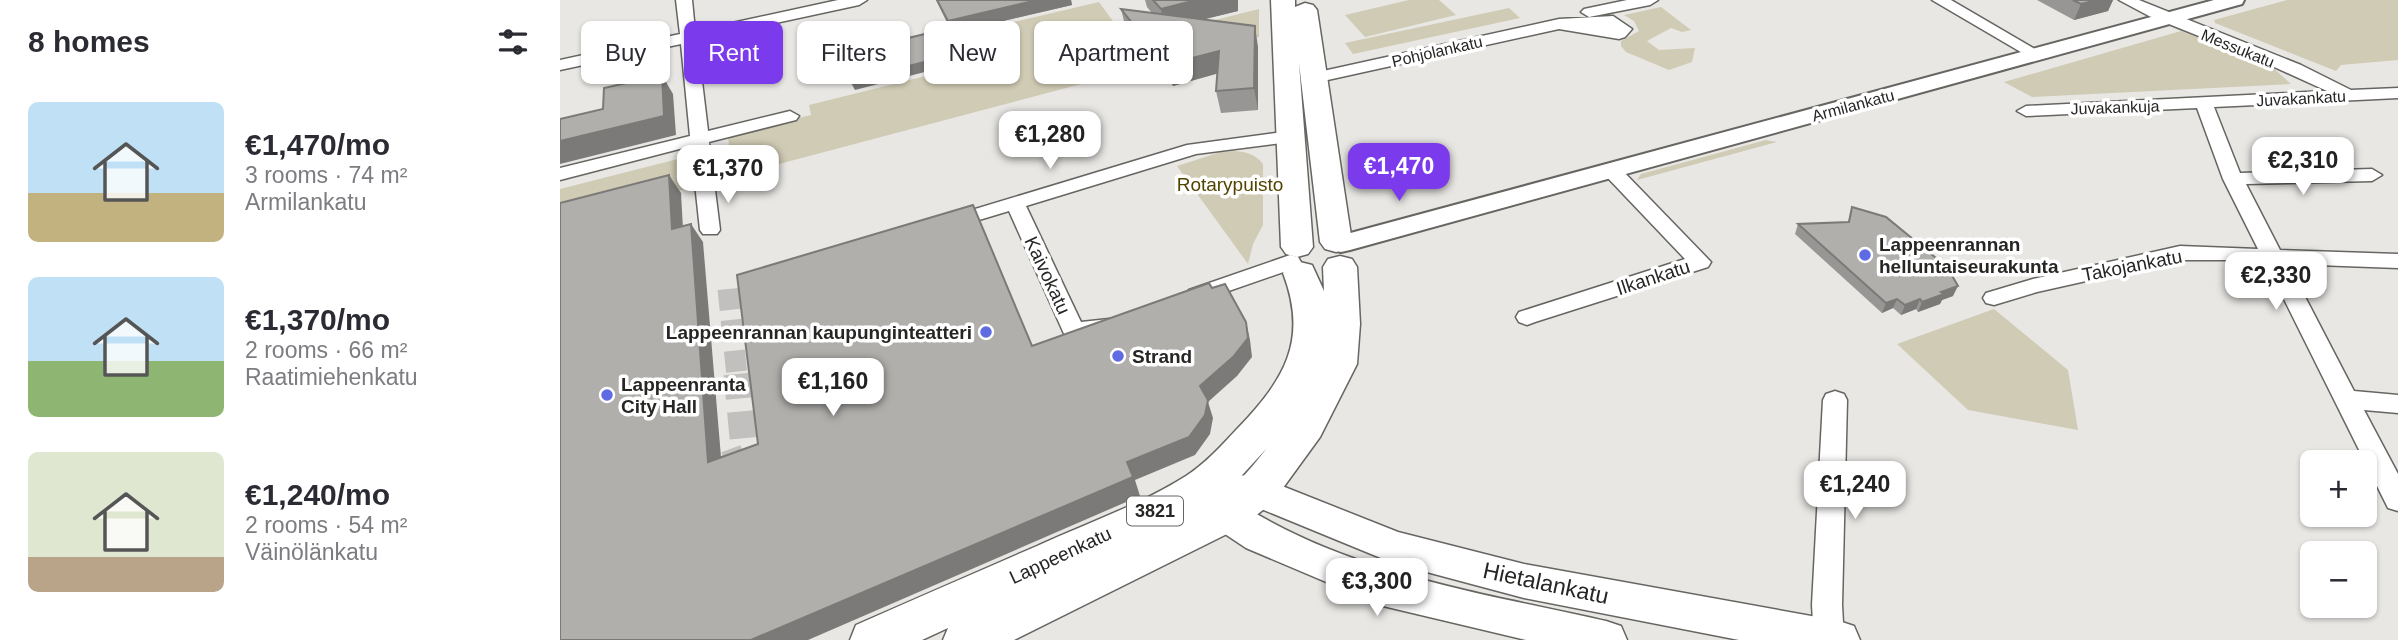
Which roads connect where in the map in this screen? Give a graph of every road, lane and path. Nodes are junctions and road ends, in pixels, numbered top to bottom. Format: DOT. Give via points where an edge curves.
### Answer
graph roads {
  1 [pos="684,0"];
  2 [pos="859,0"];
  3 [pos="1283,0"];
  4 [pos="1303,0"];
  5 [pos="1650,0"];
  6 [pos="1940,0"];
  7 [pos="2127,0"];
  8 [pos="2235,0"];
  9 [pos="2166,19"];
  10 [pos="686,21"];
  11 [pos="762,21"];
  12 [pos="684,38"];
  13 [pos="2037,55"];
  14 [pos="560,65"];
  15 [pos="1314,79"];
  16 [pos="694,84"];
  17 [pos="2398,93"];
  18 [pos="2349,96"];
  19 [pos="2204,103"];
  20 [pos="2026,111"];
  21 [pos="790,116"];
  22 [pos="1291,137"];
  23 [pos="700,138"];
  24 [pos="1612,171"];
  25 [pos="560,174"];
  26 [pos="2372,175"];
  27 [pos="2233,179"];
  28 [pos="1015,203"];
  29 [pos="934,228"];
  30 [pos="710,230"];
  31 [pos="1340,253"];
  32 [pos="2272,257"];
  33 [pos="1296,260"];
  34 [pos="2398,261"];
  35 [pos="1994,298"];
  36 [pos="1178,302"];
  37 [pos="1527,317"];
  38 [pos="1130,319"];
  39 [pos="2347,399"];
  40 [pos="1835,400"];
  41 [pos="2398,404"];
  42 [pos="1228,498"];
  43 [pos="2398,500"];
  44 [pos="1832,639"];
  45 [pos="873,640"];
  46 [pos="966,640"];
  47 [pos="1606,640"];
  1 -- 10 [label="street"];
  2 -- 11 [label="street"];
  3 -- 22 [label="main road, Lappeenkatu / 3821"];
  4 -- 15 [label="main road, Lappeenkatu / 3821"];
  5 -- 15 [label="street, Pohjolankatu"];
  6 -- 13 [label="street"];
  7 -- 9 [label="street, Messukatu"];
  8 -- 9 [label="street, Armilankatu"];
  9 -- 13 [label="street, Armilankatu"];
  9 -- 18 [label="street, Messukatu" via="2325,82"];
  12 -- 14 [label="street"];
  13 -- 24 [label="street, Armilankatu"];
  15 -- 31 [label="main road, Lappeenkatu / 3821"];
  16 -- 23 [label="street"];
  17 -- 18 [label="street, Juvakankatu"];
  18 -- 19 [label="street, Juvakankatu"];
  19 -- 20 [label="street, Juvakankuja"];
  19 -- 27 [label="street"];
  21 -- 23 [label="street"];
  22 -- 28 [label="street" via="1194,149"];
  22 -- 33 [label="main road, Lappeenkatu / 3821"];
  23 -- 25 [label="street"];
  23 -- 30 [label="street"];
  24 -- 31 [label="street, Armilankatu" via="1470,210 1411,241"];
  24 -- 37 [label="street, Ilkankatu" via="1700,262"];
  26 -- 27 [label="street"];
  27 -- 32 [label="street"];
  28 -- 29 [label="street"];
  28 -- 38 [label="street, Kaivokatu" via="1073,330 1101,330"];
  31 -- 33 [label="main road" via="1321,275"];
  31 -- 42 [label="main road, Lappeenkatu / 3821" via="1339,364 1306,427"];
  32 -- 34 [label="street, Takojankatu"];
  32 -- 35 [label="street, Takojankatu" via="2180,253"];
  32 -- 39 [label="street"];
  33 -- 36 [label="street"];
  33 -- 42 [label="main road, Lappeenkatu / 3821" via="1308,288 1310,354 1279,411 1223,470"];
  39 -- 41 [label="street"];
  39 -- 43 [label="street"];
  40 -- 44 [label="street" via="1827,605"];
  42 -- 44 [label="main road, Hietalankatu" via="1511,578"];
  42 -- 45 [label="main road, Lappeenkatu / 3821" via="1106,535"];
  42 -- 46 [label="main road, Lappeenkatu / 3821" via="1141,559"];
  42 -- 47 [label="main road, Hietalankatu" via="1260,537 1383,588"];
}
